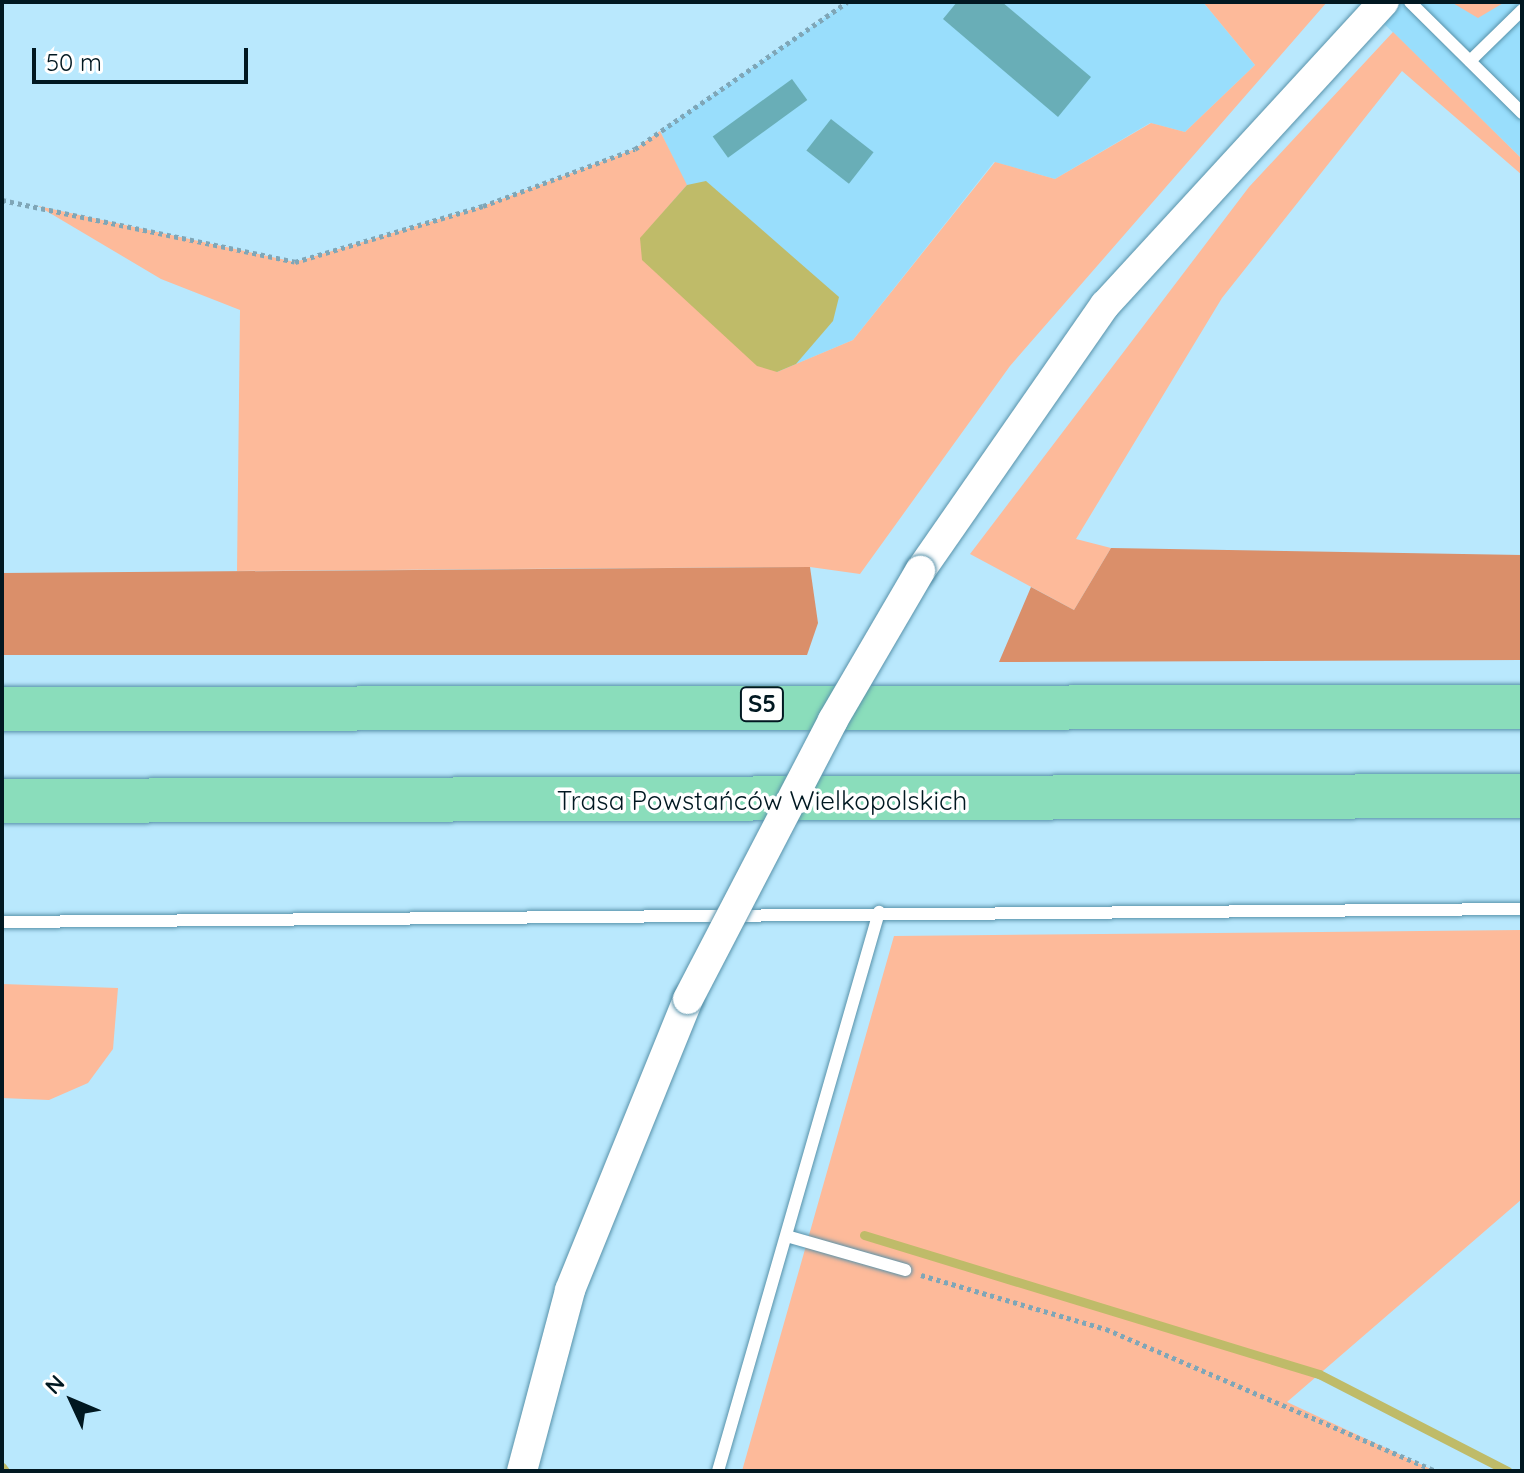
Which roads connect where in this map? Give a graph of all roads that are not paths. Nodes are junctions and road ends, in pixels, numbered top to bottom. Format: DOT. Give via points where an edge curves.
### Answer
graph roads {
  1 [pos="1384,2"];
  2 [pos="1410,2"];
  3 [pos="1522,10"];
  4 [pos="1470,61"];
  5 [pos="1522,113"];
  6 [pos="1522,707"];
  7 [pos="2,709"];
  8 [pos="1522,796"];
  9 [pos="2,801"];
  10 [pos="1522,909"];
  11 [pos="879,912"];
  12 [pos="2,922"];
  13 [pos="790,1237"];
  14 [pos="905,1270"];
  15 [pos="522,1471"];
  16 [pos="718,1471"];
  1 -- 15 [label="street, bridge" via="1230,161 1105,305 920,571 833,720 688,999 570,1290"];
  2 -- 4 [label="lane"];
  3 -- 4 [label="lane"];
  4 -- 5 [label="lane"];
  6 -- 7 [label="highway, S5"];
  8 -- 9 [label="highway, Trasa Powstańców Wielkopolskich"];
  10 -- 11 [label="lane"];
  11 -- 12 [label="lane"];
  11 -- 13 [label="lane"];
  13 -- 14 [label="lane"];
  13 -- 16 [label="lane"];
}
